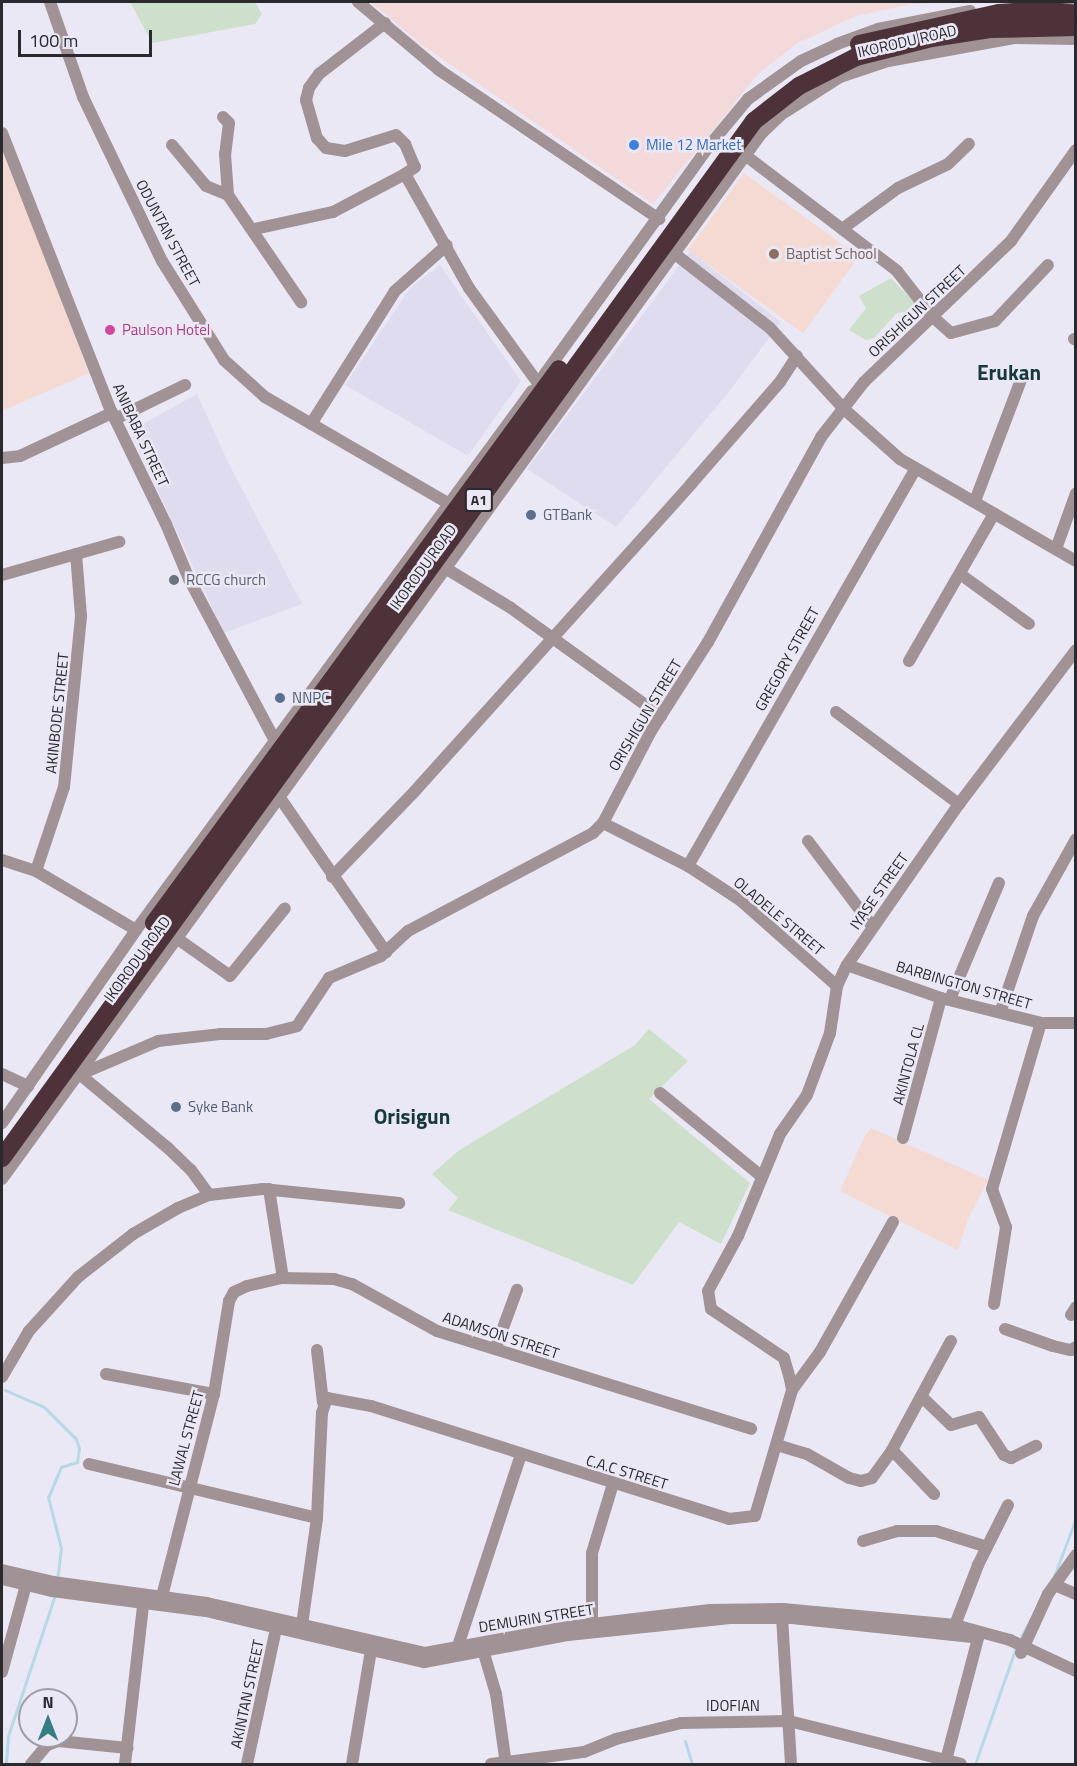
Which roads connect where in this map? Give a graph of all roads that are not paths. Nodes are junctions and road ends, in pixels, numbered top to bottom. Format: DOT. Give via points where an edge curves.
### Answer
graph roads {
  1 [pos="50,2"];
  2 [pos="358,2"];
  3 [pos="1076,4"];
  4 [pos="1076,14"];
  5 [pos="385,23"];
  6 [pos="1076,27"];
  7 [pos="1076,39"];
  8 [pos="223,117"];
  9 [pos="2,133"];
  10 [pos="969,144"];
  11 [pos="172,145"];
  12 [pos="1076,150"];
  13 [pos="745,155"];
  14 [pos="405,174"];
  15 [pos="228,195"];
  16 [pos="659,219"];
  17 [pos="255,229"];
  18 [pos="842,229"];
  19 [pos="447,244"];
  20 [pos="675,254"];
  21 [pos="1048,265"];
  22 [pos="301,302"];
  23 [pos="933,317"];
  24 [pos="797,356"];
  25 [pos="1022,377"];
  26 [pos="538,383"];
  27 [pos="185,385"];
  28 [pos="844,409"];
  29 [pos="114,416"];
  30 [pos="311,424"];
  31 [pos="509,429"];
  32 [pos="2,458"];
  33 [pos="915,469"];
  34 [pos="1076,493"];
  35 [pos="455,499"];
  36 [pos="975,501"];
  37 [pos="994,514"];
  38 [pos="119,542"];
  39 [pos="1056,549"];
  40 [pos="76,554"];
  41 [pos="1076,561"];
  42 [pos="445,568"];
  43 [pos="960,574"];
  44 [pos="2,575"];
  45 [pos="1029,624"];
  46 [pos="550,638"];
  47 [pos="1076,650"];
  48 [pos="909,661"];
  49 [pos="836,712"];
  50 [pos="661,716"];
  51 [pos="275,741"];
  52 [pos="278,795"];
  53 [pos="958,804"];
  54 [pos="603,823"];
  55 [pos="1076,839"];
  56 [pos="808,841"];
  57 [pos="2,861"];
  58 [pos="688,866"];
  59 [pos="36,871"];
  60 [pos="332,877"];
  61 [pos="999,883"];
  62 [pos="285,908"];
  63 [pos="872,926"];
  64 [pos="136,930"];
  65 [pos="175,937"];
  66 [pos="386,952"];
  67 [pos="847,965"];
  68 [pos="837,986"];
  69 [pos="945,998"];
  70 [pos="1000,1010"];
  71 [pos="1041,1023"];
  72 [pos="1076,1023"];
  73 [pos="79,1073"];
  74 [pos="2,1074"];
  75 [pos="28,1086"];
  76 [pos="660,1093"];
  77 [pos="2,1123"];
  78 [pos="903,1138"];
  79 [pos="2,1139"];
  80 [pos="2,1158"];
  81 [pos="760,1175"];
  82 [pos="2,1179"];
  83 [pos="269,1189"];
  84 [pos="209,1195"];
  85 [pos="399,1203"];
  86 [pos="893,1222"];
  87 [pos="283,1278"];
  88 [pos="247,1286"];
  89 [pos="517,1290"];
  90 [pos="993,1304"];
  91 [pos="1005,1329"];
  92 [pos="951,1341"];
  93 [pos="496,1347"];
  94 [pos="1076,1347"];
  95 [pos="317,1350"];
  96 [pos="105,1374"];
  97 [pos="2,1377"];
  98 [pos="792,1390"];
  99 [pos="214,1394"];
  100 [pos="922,1397"];
  101 [pos="323,1403"];
  102 [pos="751,1429"];
  103 [pos="777,1445"];
  104 [pos="1036,1446"];
  105 [pos="892,1450"];
  106 [pos="520,1454"];
  107 [pos="89,1464"];
  108 [pos="613,1484"];
  109 [pos="190,1487"];
  110 [pos="934,1494"];
  111 [pos="1008,1505"];
  112 [pos="317,1518"];
  113 [pos="863,1541"];
  114 [pos="987,1547"];
  115 [pos="1076,1554"];
  116 [pos="2,1570"];
  117 [pos="2,1579"];
  118 [pos="26,1585"];
  119 [pos="1057,1586"];
  120 [pos="52,1587"];
  121 [pos="1076,1594"];
  122 [pos="144,1599"];
  123 [pos="160,1601"];
  124 [pos="782,1617"];
  125 [pos="592,1624"];
  126 [pos="955,1625"];
  127 [pos="302,1626"];
  128 [pos="276,1629"];
  129 [pos="978,1638"];
  130 [pos="457,1648"];
  131 [pos="1016,1648"];
  132 [pos="483,1650"];
  133 [pos="371,1651"];
  134 [pos="1076,1671"];
  135 [pos="2,1672"];
  136 [pos="1076,1679"];
  137 [pos="789,1721"];
  138 [pos="128,1748"];
  139 [pos="506,1763"];
  140 [pos="945,1763"];
  141 [pos="31,1764"];
  142 [pos="125,1764"];
  143 [pos="247,1764"];
  144 [pos="352,1764"];
  145 [pos="491,1764"];
  146 [pos="790,1764"];
  147 [pos="961,1764"];
  1 -- 30 [label="street, ODUNTAN STREET" via="83,97 162,261 218,350 265,397"];
  2 -- 5 [label="street"];
  3 -- 16 [label="street, IKORODU ROAD" via="997,6 929,18 878,29 801,62 774,79 734,115"];
  4 -- 31 [label="highway, IKORODU ROAD / A1" via="1044,10 999,13 912,30 862,43 788,78 747,112 724,138"];
  5 -- 14 [label="street" via="319,74 306,100 317,138 326,148 360,149 396,135 414,161 412,171"];
  5 -- 16 [label="street" via="439,70"];
  6 -- 80 [label="highway, IKORODU ROAD / A1" via="991,29 932,38 856,57 799,86 754,121"];
  7 -- 13 [label="street, IKORODU ROAD" via="1014,38 888,61 840,77 782,114"];
  8 -- 15 [label="street" via="229,123 225,154"];
  9 -- 29 [label="street, ANIBABA STREET"];
  10 -- 18 [label="street" via="948,164 898,188"];
  11 -- 15 [label="street" via="206,186"];
  12 -- 23 [label="street, ORISHIGUN STREET" via="1011,242"];
  13 -- 18 [label="street"];
  13 -- 20 [label="street, IKORODU ROAD"];
  14 -- 17 [label="street" via="333,212"];
  14 -- 19 [label="street"];
  15 -- 17 [label="street"];
  16 -- 26 [label="street, IKORODU ROAD"];
  17 -- 22 [label="street"];
  18 -- 23 [label="street" via="905,279"];
  19 -- 26 [label="street" via="469,288"];
  19 -- 30 [label="street" via="395,291"];
  20 -- 24 [label="street" via="770,328"];
  20 -- 42 [label="street, IKORODU ROAD"];
  21 -- 23 [label="street" via="1015,303 984,326 951,333"];
  23 -- 28 [label="street, ORISHIGUN STREET" via="864,382"];
  24 -- 28 [label="street"];
  24 -- 46 [label="street" via="780,382"];
  25 -- 36 [label="street"];
  26 -- 31 [label="street, IKORODU ROAD"];
  27 -- 29 [label="street"];
  28 -- 33 [label="street"];
  28 -- 50 [label="street, ORISHIGUN STREET" via="821,436 708,642"];
  29 -- 32 [label="street" via="20,456"];
  29 -- 51 [label="street, ANIBABA STREET" via="189,579"];
  30 -- 35 [label="street, ODUNTAN STREET"];
  31 -- 35 [label="highway, IKORODU ROAD / A1"];
  33 -- 36 [label="street"];
  33 -- 58 [label="street, GREGORY STREET"];
  34 -- 39 [label="street"];
  35 -- 51 [label="street, IKORODU ROAD"];
  35 -- 79 [label="highway, IKORODU ROAD / A1"];
  36 -- 37 [label="street"];
  37 -- 39 [label="street"];
  37 -- 43 [label="street"];
  38 -- 40 [label="street"];
  39 -- 41 [label="street"];
  40 -- 44 [label="street"];
  40 -- 59 [label="street, AKINBODE STREET" via="81,616 64,787"];
  42 -- 46 [label="street" via="511,608"];
  42 -- 52 [label="street, IKORODU ROAD"];
  43 -- 45 [label="street"];
  43 -- 48 [label="street"];
  46 -- 50 [label="street"];
  46 -- 60 [label="street" via="414,792"];
  47 -- 53 [label="street, IYASE STREET"];
  49 -- 53 [label="street"];
  50 -- 54 [label="street, ORISHIGUN STREET"];
  51 -- 64 [label="street, IKORODU ROAD"];
  52 -- 60 [label="street"];
  52 -- 65 [label="street, IKORODU ROAD"];
  53 -- 63 [label="street, IYASE STREET"];
  54 -- 58 [label="street, OLADELE STREET"];
  54 -- 66 [label="street, ORISHIGUN STREET" via="583,841 408,931"];
  55 -- 70 [label="street" via="1033,916"];
  56 -- 63 [label="street"];
  57 -- 59 [label="street"];
  58 -- 68 [label="street, OLADELE STREET" via="740,900"];
  59 -- 64 [label="street"];
  60 -- 66 [label="street"];
  61 -- 69 [label="street, AKINTOLA CL"];
  62 -- 65 [label="street" via="230,976"];
  63 -- 67 [label="street, IYASE STREET"];
  64 -- 75 [label="street, IKORODU ROAD"];
  65 -- 73 [label="street, IKORODU ROAD"];
  66 -- 73 [label="street, ORISHIGUN STREET" via="324,982 304,1020 284,1031 158,1041"];
  67 -- 68 [label="street, IYASE STREET"];
  67 -- 69 [label="street, BARBINGTON STREET"];
  68 -- 81 [label="street, IYASE STREET" via="830,1033 807,1095 780,1134"];
  69 -- 70 [label="street, BARBINGTON STREET"];
  69 -- 78 [label="street, AKINTOLA CL"];
  70 -- 71 [label="street, BARBINGTON STREET"];
  71 -- 72 [label="street, BARBINGTON STREET"];
  71 -- 90 [label="street" via="992,1189 1006,1227"];
  73 -- 82 [label="street, IKORODU ROAD"];
  73 -- 84 [label="street" via="191,1170"];
  74 -- 75 [label="street"];
  75 -- 77 [label="street, IKORODU ROAD"];
  76 -- 81 [label="street"];
  81 -- 98 [label="street, C.A.C STREET" via="742,1227 708,1291 707,1303 784,1358"];
  83 -- 84 [label="street"];
  83 -- 85 [label="street"];
  83 -- 87 [label="street"];
  84 -- 97 [label="street" via="156,1219 78,1277 29,1331"];
  86 -- 98 [label="street" via="820,1352"];
  87 -- 88 [label="street, ADAMSON STREET"];
  87 -- 93 [label="street, ADAMSON STREET" via="334,1279 352,1284 417,1323"];
  88 -- 99 [label="street, LAWAL STREET" via="234,1292 229,1301"];
  89 -- 93 [label="street"];
  91 -- 94 [label="street" via="1053,1346 1071,1350"];
  92 -- 100 [label="street"];
  93 -- 102 [label="street, ADAMSON STREET" via="643,1398"];
  95 -- 101 [label="street"];
  96 -- 99 [label="street"];
  98 -- 103 [label="street, C.A.C STREET"];
  99 -- 109 [label="street, LAWAL STREET"];
  100 -- 104 [label="street" via="951,1425 979,1417 1004,1455 1011,1458"];
  100 -- 105 [label="street"];
  101 -- 106 [label="street, C.A.C STREET" via="333,1398 356,1402"];
  101 -- 112 [label="street"];
  103 -- 105 [label="street" via="807,1454 861,1481 872,1478"];
  103 -- 108 [label="street, C.A.C STREET" via="759,1511 750,1519 729,1519"];
  105 -- 110 [label="street"];
  106 -- 108 [label="street, C.A.C STREET"];
  106 -- 130 [label="street"];
  107 -- 109 [label="street"];
  108 -- 125 [label="street" via="592,1554"];
  109 -- 112 [label="street"];
  109 -- 123 [label="street, LAWAL STREET"];
  111 -- 114 [label="street"];
  112 -- 127 [label="street"];
  113 -- 114 [label="street" via="897,1531 927,1531 951,1533"];
  114 -- 126 [label="street"];
  115 -- 119 [label="street"];
  116 -- 120 [label="street, DEMURIN STREET"];
  117 -- 118 [label="street, DEMURIN STREET"];
  118 -- 120 [label="street, DEMURIN STREET"];
  118 -- 135 [label="street"];
  119 -- 121 [label="street"];
  119 -- 131 [label="street" via="1048,1594"];
  120 -- 122 [label="street, DEMURIN STREET"];
  122 -- 123 [label="street, DEMURIN STREET"];
  122 -- 138 [label="street"];
  123 -- 127 [label="street, DEMURIN STREET" via="207,1603"];
  123 -- 128 [label="street, DEMURIN STREET"];
  124 -- 129 [label="street, DEMURIN STREET"];
  124 -- 132 [label="street, DEMURIN STREET" via="711,1619 568,1635"];
  124 -- 137 [label="street"];
  125 -- 126 [label="street, DEMURIN STREET" via="755,1608"];
  125 -- 130 [label="street, DEMURIN STREET" via="502,1636"];
  126 -- 131 [label="street, DEMURIN STREET"];
  127 -- 130 [label="street, DEMURIN STREET" via="407,1651 440,1653"];
  128 -- 133 [label="street, DEMURIN STREET"];
  128 -- 143 [label="street, AKINTAN STREET"];
  129 -- 131 [label="street, DEMURIN STREET"];
  129 -- 140 [label="street"];
  131 -- 134 [label="street, DEMURIN STREET"];
  131 -- 136 [label="street, DEMURIN STREET"];
  132 -- 133 [label="street, DEMURIN STREET" via="424,1662"];
  132 -- 139 [label="street" via="496,1694"];
  133 -- 144 [label="street"];
  137 -- 139 [label="street, IDOFIAN" via="681,1724 616,1739 584,1752"];
  137 -- 140 [label="street, IDOFIAN"];
  137 -- 146 [label="street"];
  138 -- 141 [label="street" via="58,1741 47,1745"];
  138 -- 142 [label="street"];
  139 -- 145 [label="street, IDOFIAN"];
  140 -- 147 [label="street, IDOFIAN"];
}
